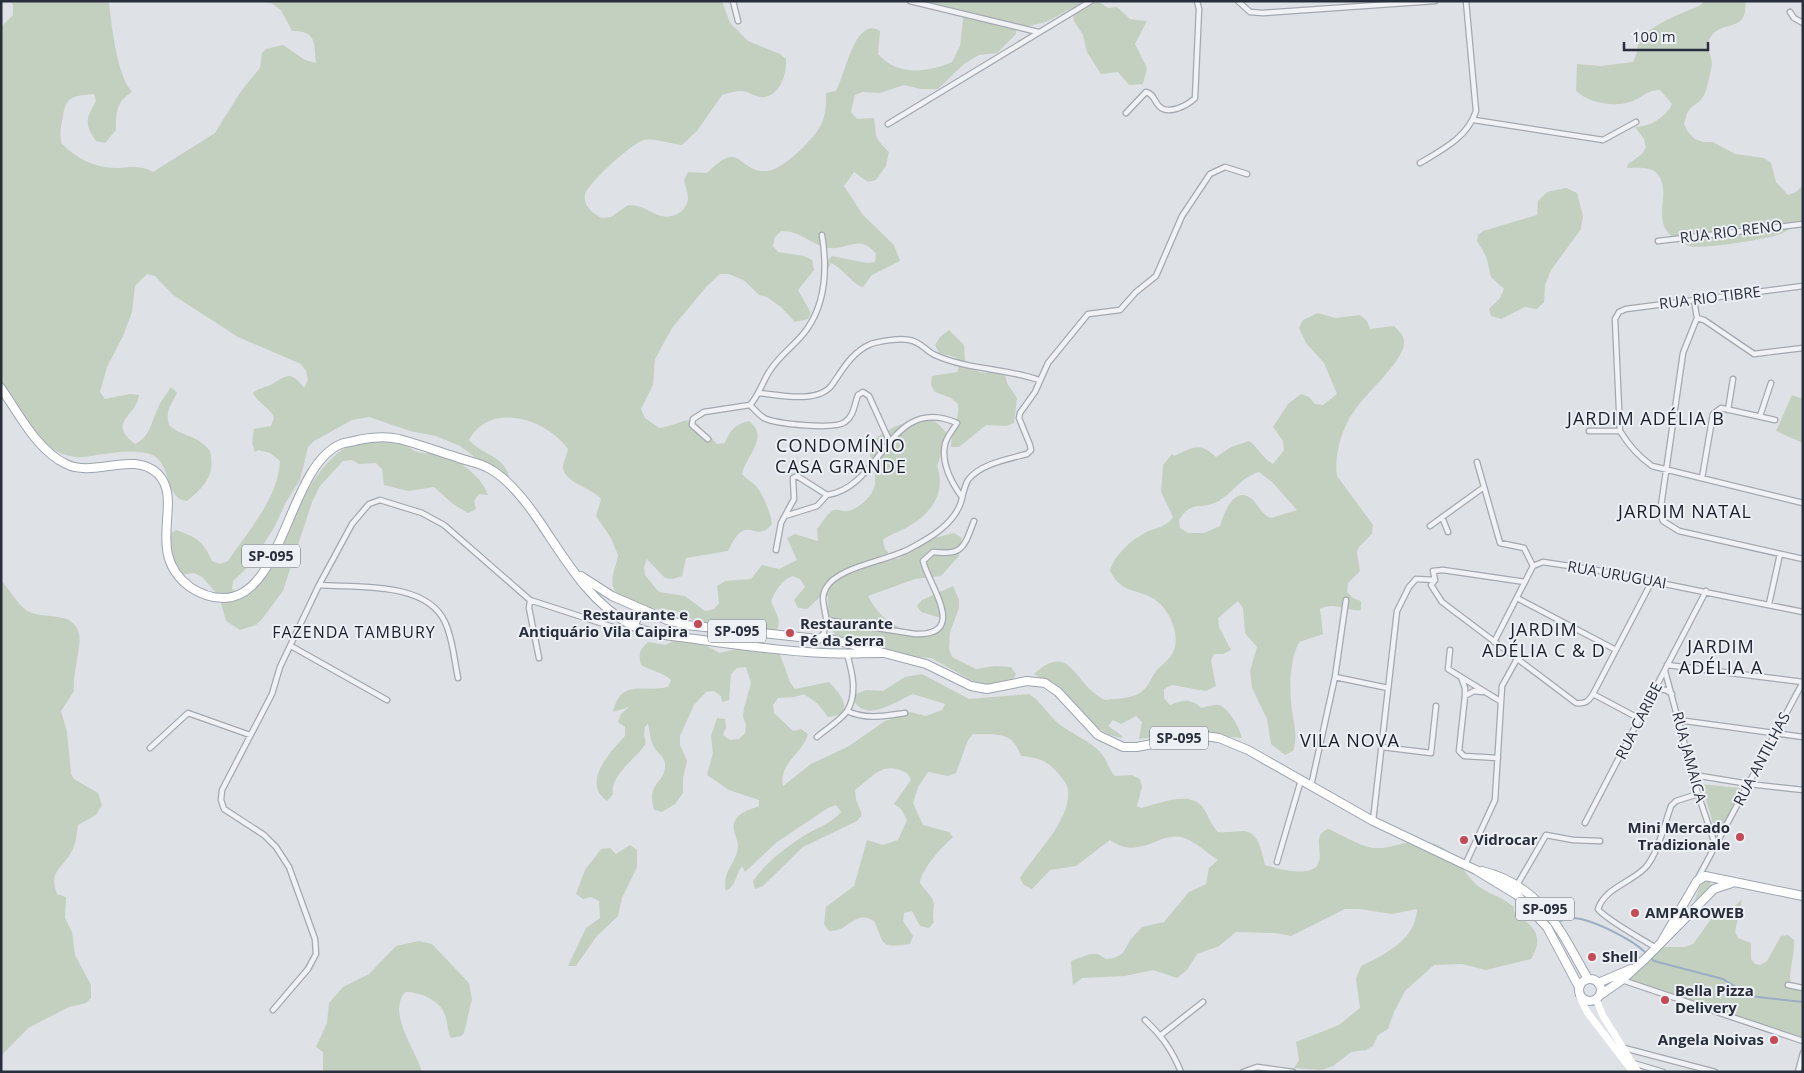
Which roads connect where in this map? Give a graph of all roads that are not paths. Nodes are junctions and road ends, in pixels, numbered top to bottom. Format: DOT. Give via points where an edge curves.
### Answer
graph roads {
  1 [pos="733,1"];
  2 [pos="910,1"];
  3 [pos="1091,1"];
  4 [pos="1197,1"];
  5 [pos="1238,1"];
  6 [pos="1435,1"];
  7 [pos="1466,1"];
  8 [pos="1790,12"];
  9 [pos="738,21"];
  10 [pos="1803,23"];
  11 [pos="1038,32"];
  12 [pos="1126,113"];
  13 [pos="1474,120"];
  14 [pos="1636,122"];
  15 [pos="888,124"];
  16 [pos="1420,163"];
  17 [pos="1247,174"];
  18 [pos="1803,224"];
  19 [pos="822,235"];
  20 [pos="1658,241"];
  21 [pos="1803,286"];
  22 [pos="1694,300"];
  23 [pos="1696,318"];
  24 [pos="1803,348"];
  25 [pos="1039,380"];
  26 [pos="1733,380"];
  27 [pos="1771,383"];
  28 [pos="1,388"];
  29 [pos="759,393"];
  30 [pos="750,405"];
  31 [pos="1728,410"];
  32 [pos="1760,416"];
  33 [pos="1775,420"];
  34 [pos="1620,431"];
  35 [pos="1589,432"];
  36 [pos="708,439"];
  37 [pos="889,440"];
  38 [pos="1477,462"];
  39 [pos="1667,469"];
  40 [pos="1702,478"];
  41 [pos="1484,487"];
  42 [pos="827,495"];
  43 [pos="962,497"];
  44 [pos="1803,503"];
  45 [pos="784,516"];
  46 [pos="1442,517"];
  47 [pos="974,521"];
  48 [pos="1430,526"];
  49 [pos="1448,532"];
  50 [pos="776,550"];
  51 [pos="1780,554"];
  52 [pos="1803,559"];
  53 [pos="1533,566"];
  54 [pos="576,572"];
  55 [pos="1435,580"];
  56 [pos="1652,581"];
  57 [pos="1525,582"];
  58 [pos="319,585"];
  59 [pos="1706,591"];
  60 [pos="1517,598"];
  61 [pos="530,600"];
  62 [pos="1346,600"];
  63 [pos="1769,604"];
  64 [pos="645,610"];
  65 [pos="1803,612"];
  66 [pos="826,620"];
  67 [pos="633,626"];
  68 [pos="823,638"];
  69 [pos="1494,642"];
  70 [pos="291,646"];
  71 [pos="1450,650"];
  72 [pos="1616,650"];
  73 [pos="847,652"];
  74 [pos="822,653"];
  75 [pos="883,653"];
  76 [pos="539,658"];
  77 [pos="1517,659"];
  78 [pos="1667,665"];
  79 [pos="1665,671"];
  80 [pos="1335,677"];
  81 [pos="458,678"];
  82 [pos="1461,678"];
  83 [pos="1803,682"];
  84 [pos="1388,688"];
  85 [pos="1655,689"];
  86 [pos="1482,692"];
  87 [pos="1593,694"];
  88 [pos="1673,695"];
  89 [pos="1464,696"];
  90 [pos="387,700"];
  91 [pos="1500,701"];
  92 [pos="1436,706"];
  93 [pos="847,711"];
  94 [pos="905,713"];
  95 [pos="1640,719"];
  96 [pos="1678,720"];
  97 [pos="1775,734"];
  98 [pos="250,735"];
  99 [pos="817,737"];
  100 [pos="1803,737"];
  101 [pos="1382,747"];
  102 [pos="150,748"];
  103 [pos="1498,758"];
  104 [pos="1694,774"];
  105 [pos="1301,780"];
  106 [pos="1749,784"];
  107 [pos="1311,786"];
  108 [pos="1803,790"];
  109 [pos="1698,794"];
  110 [pos="1374,821"];
  111 [pos="1586,824"];
  112 [pos="1600,841"];
  113 [pos="1716,847"];
  114 [pos="1277,862"];
  115 [pos="1707,862"];
  116 [pos="1465,864"];
  117 [pos="1476,870"];
  118 [pos="1711,876"];
  119 [pos="1697,881"];
  120 [pos="1734,883"];
  121 [pos="1517,885"];
  122 [pos="1714,889"];
  123 [pos="1803,896"];
  124 [pos="1688,898"];
  125 [pos="1697,907"];
  126 [pos="1662,941"];
  127 [pos="1654,950"];
  128 [pos="1633,968"];
  129 [pos="1588,979"];
  130 [pos="1622,980"];
  131 [pos="1598,983"];
  132 [pos="1788,985"];
  133 [pos="1578,987"];
  134 [pos="1803,988"];
  135 [pos="1580,997"];
  136 [pos="1598,998"];
  137 [pos="1202,1002"];
  138 [pos="273,1010"];
  139 [pos="1145,1020"];
  140 [pos="1161,1034"];
  141 [pos="1803,1041"];
  142 [pos="1624,1048"];
  143 [pos="1803,1053"];
  144 [pos="1623,1060"];
  145 [pos="1633,1063"];
  146 [pos="1284,1071"];
  147 [pos="1181,1072"];
  148 [pos="1243,1072"];
  149 [pos="1294,1072"];
  150 [pos="1633,1072"];
  151 [pos="1638,1072"];
  152 [pos="1663,1072"];
  153 [pos="1715,1072"];
  154 [pos="1798,1072"];
  1 -- 9 [label="street"];
  2 -- 11 [label="street"];
  3 -- 11 [label="street"];
  4 -- 12 [label="street" via="1195,98 1186,107 1164,110 1146,92"];
  5 -- 6 [label="street" via="1250,12 1263,14"];
  7 -- 13 [label="street" via="1476,111"];
  8 -- 10 [label="street"];
  11 -- 15 [label="street"];
  13 -- 14 [label="street" via="1603,140"];
  13 -- 16 [label="street" via="1464,133"];
  17 -- 25 [label="street" via="1225,167 1210,174 1177,225 1156,276 1120,310 1092,313 1081,321"];
  18 -- 20 [label="street, RUA RIO RENO"];
  19 -- 29 [label="street" via="826,259 813,319 769,372"];
  21 -- 22 [label="street, RUA RIO TIBRE"];
  22 -- 23 [label="street"];
  22 -- 34 [label="street, RUA RIO TIBRE" via="1626,308 1615,319"];
  23 -- 24 [label="street" via="1704,320 1754,354"];
  23 -- 39 [label="street" via="1683,354"];
  25 -- 29 [label="street" via="1016,373 980,369 935,355 921,344 909,340 872,344 852,358 824,391 793,396"];
  25 -- 43 [label="street" via="1019,418 1030,450 1027,454 985,467 969,480"];
  26 -- 31 [label="street"];
  27 -- 32 [label="street"];
  28 -- 54 [label="main road, SP-095" via="45,449 67,465 97,469 142,465 158,474 167,494 165,544 169,562 177,575 192,588 211,597 228,598 246,592 261,576 321,460 339,445 372,437 396,438 489,468 506,480 525,502"];
  29 -- 30 [label="street"];
  30 -- 36 [label="street" via="697,415 692,425"];
  30 -- 37 [label="street" via="763,418 838,426 854,411 858,395 863,392 869,396"];
  31 -- 32 [label="street"];
  31 -- 40 [label="street" via="1716,409"];
  32 -- 33 [label="street"];
  34 -- 35 [label="street"];
  34 -- 39 [label="street" via="1640,458 1652,466"];
  37 -- 42 [label="street" via="879,458 858,481 845,491"];
  37 -- 43 [label="street" via="921,418 941,417 957,423 945,444 944,460"];
  38 -- 41 [label="street"];
  39 -- 40 [label="street"];
  39 -- 51 [label="street" via="1660,513 1663,521 1679,531"];
  40 -- 44 [label="street"];
  41 -- 46 [label="street"];
  41 -- 53 [label="street" via="1500,543 1524,548"];
  42 -- 45 [label="street" via="817,506"];
  42 -- 45 [label="street" via="797,476 792,484 792,506"];
  43 -- 66 [label="street" via="956,513 944,527 911,548 836,578 826,588 823,598"];
  45 -- 50 [label="street"];
  46 -- 48 [label="street"];
  46 -- 49 [label="street"];
  47 -- 66 [label="street" via="964,545 957,552 950,555 933,552 923,561 944,610 936,631 926,635 914,634"];
  51 -- 52 [label="street"];
  51 -- 63 [label="street"];
  53 -- 56 [label="street, RUA URUGUAI" via="1544,562"];
  53 -- 57 [label="street"];
  54 -- 64 [label="main road, SP-095" via="604,592"];
  54 -- 67 [label="main road, SP-095" via="589,593"];
  55 -- 57 [label="street" via="1433,571 1443,570"];
  55 -- 69 [label="street" via="1431,585 1442,602"];
  55 -- 84 [label="street" via="1416,579 1397,611"];
  56 -- 59 [label="street, RUA URUGUAI"];
  56 -- 72 [label="street"];
  57 -- 60 [label="street"];
  58 -- 61 [label="street" via="352,524 369,504 380,500 422,513 444,525"];
  58 -- 70 [label="street"];
  58 -- 81 [label="street" via="409,592 425,598 437,609 447,627"];
  59 -- 63 [label="street, RUA URUGUAI"];
  59 -- 78 [label="street, RUA CARIBE"];
  60 -- 69 [label="street"];
  60 -- 72 [label="street"];
  61 -- 67 [label="street" via="619,629"];
  61 -- 76 [label="street"];
  62 -- 80 [label="street"];
  63 -- 65 [label="street, RUA URUGUAI"];
  64 -- 67 [label="main road"];
  64 -- 68 [label="main road, SP-095" via="686,625"];
  66 -- 68 [label="street"];
  67 -- 74 [label="main road, SP-095" via="662,635"];
  68 -- 74 [label="main road" via="815,647"];
  68 -- 74 [label="main road" via="832,644"];
  68 -- 75 [label="main road, SP-095"];
  69 -- 77 [label="street"];
  70 -- 90 [label="street"];
  70 -- 98 [label="street" via="272,694"];
  71 -- 82 [label="street" via="1448,669"];
  72 -- 87 [label="street"];
  73 -- 74 [label="main road, SP-095"];
  73 -- 75 [label="main road, SP-095"];
  73 -- 93 [label="street" via="853,676 853,691"];
  75 -- 105 [label="main road, SP-095" via="926,664 970,686 988,689 1027,681 1045,684 1058,692 1098,735 1123,747 1198,735 1219,738 1248,750"];
  77 -- 87 [label="street" via="1576,703 1588,702"];
  77 -- 91 [label="street" via="1504,681"];
  78 -- 79 [label="street, RUA CARIBE"];
  78 -- 83 [label="street"];
  79 -- 85 [label="street, RUA CARIBE"];
  79 -- 88 [label="street, RUA JAMAICA"];
  80 -- 84 [label="street"];
  80 -- 107 [label="street"];
  82 -- 86 [label="street"];
  82 -- 89 [label="street"];
  83 -- 97 [label="street, RUA ANTILHAS"];
  84 -- 101 [label="street"];
  85 -- 88 [label="street, RUA JAMAICA" via="1666,690"];
  85 -- 95 [label="street, RUA CARIBE"];
  86 -- 89 [label="street" via="1474,691"];
  86 -- 91 [label="street"];
  87 -- 95 [label="street"];
  88 -- 96 [label="street, RUA JAMAICA"];
  89 -- 103 [label="street" via="1459,751 1464,756"];
  91 -- 103 [label="street"];
  92 -- 101 [label="street" via="1431,753"];
  93 -- 94 [label="street" via="876,718"];
  93 -- 99 [label="street"];
  95 -- 111 [label="street, RUA CARIBE"];
  96 -- 97 [label="street"];
  96 -- 104 [label="street, RUA JAMAICA"];
  97 -- 100 [label="street"];
  97 -- 106 [label="street, RUA ANTILHAS"];
  98 -- 102 [label="street" via="188,712"];
  98 -- 138 [label="street" via="222,790 221,800 224,809 276,846 289,867 315,939 316,954 308,969"];
  101 -- 110 [label="street"];
  103 -- 116 [label="street" via="1494,806"];
  104 -- 106 [label="street"];
  104 -- 109 [label="street, RUA JAMAICA"];
  105 -- 107 [label="main road, SP-095"];
  105 -- 114 [label="street"];
  106 -- 108 [label="street"];
  106 -- 113 [label="street, RUA ANTILHAS"];
  107 -- 110 [label="main road, SP-095"];
  109 -- 113 [label="street, RUA JAMAICA"];
  109 -- 127 [label="street" via="1676,801 1671,806 1650,862 1606,895 1598,909 1603,916 1623,926"];
  110 -- 116 [label="main road, SP-095"];
  112 -- 121 [label="street" via="1546,835"];
  113 -- 115 [label="street, RUA ANTILHAS"];
  115 -- 118 [label="street"];
  115 -- 119 [label="street, RUA ANTILHAS"];
  116 -- 117 [label="main road, SP-095"];
  117 -- 121 [label="main road, SP-095" via="1501,876"];
  117 -- 133 [label="main road, SP-095" via="1517,895 1534,911 1547,927"];
  118 -- 119 [label="main road"];
  118 -- 120 [label="main road"];
  118 -- 122 [label="main road"];
  119 -- 124 [label="main road"];
  120 -- 122 [label="main road"];
  120 -- 123 [label="main road"];
  121 -- 129 [label="main road, SP-095" via="1556,922"];
  122 -- 125 [label="main road"];
  124 -- 125 [label="main road"];
  124 -- 126 [label="main road"];
  125 -- 126 [label="main road"];
  126 -- 127 [label="main road"];
  127 -- 128 [label="main road"];
  128 -- 130 [label="main road"];
  128 -- 131 [label="main road"];
  129 -- 131 [label="main road"];
  129 -- 133 [label="main road"];
  130 -- 136 [label="main road"];
  130 -- 141 [label="street"];
  131 -- 136 [label="main road" via="1601,989"];
  132 -- 134 [label="street"];
  133 -- 135 [label="main road, SP-095"];
  135 -- 136 [label="main road" via="1591,1002"];
  135 -- 144 [label="street" via="1587,1012"];
  136 -- 142 [label="street" via="1603,1016"];
  137 -- 140 [label="street"];
  139 -- 140 [label="street"];
  140 -- 147 [label="street"];
  142 -- 145 [label="street"];
  142 -- 153 [label="street"];
  143 -- 154 [label="street"];
  144 -- 145 [label="street"];
  144 -- 150 [label="street"];
  145 -- 151 [label="street"];
  145 -- 152 [label="street"];
  146 -- 148 [label="street" via="1257,1067"];
  146 -- 149 [label="street"];
}
